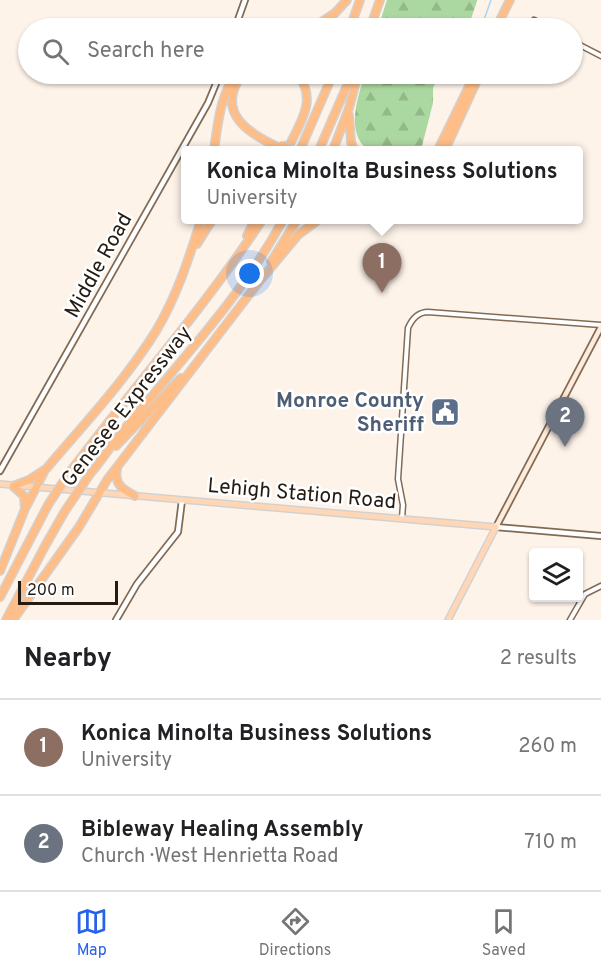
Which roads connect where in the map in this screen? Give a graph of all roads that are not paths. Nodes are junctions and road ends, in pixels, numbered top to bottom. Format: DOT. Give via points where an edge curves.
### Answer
graph roads {
  1 [pos="245,0"];
  2 [pos="347,0"];
  3 [pos="360,0"];
  4 [pos="380,0"];
  5 [pos="504,0"];
  6 [pos="512,0"];
  7 [pos="239,18"];
  8 [pos="328,18"];
  9 [pos="354,18"];
  10 [pos="374,18"];
  11 [pos="500,18"];
  12 [pos="503,18"];
  13 [pos="583,46"];
  14 [pos="601,56"];
  15 [pos="216,84"];
  16 [pos="230,84"];
  17 [pos="236,84"];
  18 [pos="240,84"];
  19 [pos="304,84"];
  20 [pos="329,84"];
  21 [pos="348,84"];
  22 [pos="355,84"];
  23 [pos="470,84"];
  24 [pos="475,84"];
  25 [pos="349,108"];
  26 [pos="184,146"];
  27 [pos="215,146"];
  28 [pos="277,146"];
  29 [pos="278,146"];
  30 [pos="285,146"];
  31 [pos="302,146"];
  32 [pos="321,146"];
  33 [pos="335,146"];
  34 [pos="352,146"];
  35 [pos="440,146"];
  36 [pos="447,146"];
  37 [pos="181,152"];
  38 [pos="199,224"];
  39 [pos="208,224"];
  40 [pos="253,224"];
  41 [pos="259,224"];
  42 [pos="280,224"];
  43 [pos="294,224"];
  44 [pos="312,224"];
  45 [pos="238,257"];
  46 [pos="187,265"];
  47 [pos="258,282"];
  48 [pos="601,326"];
  49 [pos="203,356"];
  50 [pos="100,463"];
  51 [pos="118,466"];
  52 [pos="46,469"];
  53 [pos="0,471"];
  54 [pos="0,484"];
  55 [pos="13,486"];
  56 [pos="36,488"];
  57 [pos="99,493"];
  58 [pos="135,496"];
  59 [pos="182,500"];
  60 [pos="25,509"];
  61 [pos="402,518"];
  62 [pos="496,527"];
  63 [pos="601,536"];
  64 [pos="0,571"];
  65 [pos="601,586"];
  66 [pos="0,597"];
  67 [pos="6,620"];
  68 [pos="13,620"];
  69 [pos="116,620"];
  70 [pos="448,620"];
  71 [pos="570,620"];
  1 -- 7 [label="street"];
  2 -- 8 [label="highway"];
  3 -- 9 [label="highway"];
  4 -- 10 [label="highway"];
  5 -- 11 [label="highway"];
  6 -- 12 [label="highway"];
  13 -- 14 [label="street"];
  15 -- 26 [label="street, Middle Road"];
  16 -- 27 [label="highway" via="221,106"];
  17 -- 28 [label="highway" via="232,98 238,121 251,133"];
  18 -- 29 [label="highway" via="236,102 241,117"];
  19 -- 30 [label="highway" via="307,106"];
  20 -- 31 [label="highway"];
  21 -- 32 [label="highway"];
  22 -- 25 [label="highway"];
  23 -- 35 [label="highway"];
  24 -- 36 [label="highway"];
  25 -- 33 [label="highway"];
  25 -- 34 [label="highway"];
  37 -- 53 [label="street, Middle Road"];
  38 -- 46 [label="highway"];
  39 -- 46 [label="highway"];
  40 -- 45 [label="highway"];
  41 -- 45 [label="highway, Genesee Expressway"];
  42 -- 50 [label="highway, Genesee Expressway" via="216,320"];
  43 -- 47 [label="highway"];
  44 -- 47 [label="highway"];
  45 -- 66 [label="highway, Genesee Expressway, bridge" via="67,476"];
  46 -- 52 [label="highway" via="157,329"];
  47 -- 49 [label="highway"];
  48 -- 61 [label="street" via="428,312 412,320 408,328 398,479"];
  48 -- 62 [label="main road"];
  49 -- 50 [label="highway"];
  49 -- 51 [label="highway"];
  50 -- 67 [label="highway, Genesee Expressway, bridge" via="45,546"];
  51 -- 57 [label="highway"];
  51 -- 58 [label="highway" via="117,482"];
  52 -- 55 [label="highway"];
  52 -- 56 [label="highway"];
  54 -- 55 [label="main road, Lehigh Station Road"];
  55 -- 56 [label="main road, Lehigh Station Road"];
  55 -- 60 [label="highway" via="24,496"];
  56 -- 57 [label="main road, Lehigh Station Road"];
  56 -- 60 [label="highway"];
  57 -- 58 [label="main road, Lehigh Station Road"];
  57 -- 68 [label="highway"];
  58 -- 59 [label="main road, Lehigh Station Road"];
  59 -- 61 [label="main road, Lehigh Station Road"];
  59 -- 69 [label="street" via="178,532 137,584"];
  60 -- 64 [label="highway"];
  61 -- 62 [label="main road, Lehigh Station Road"];
  62 -- 63 [label="street, Lehigh Station Road"];
  62 -- 70 [label="main road"];
  65 -- 71 [label="street" via="585,594"];
}
